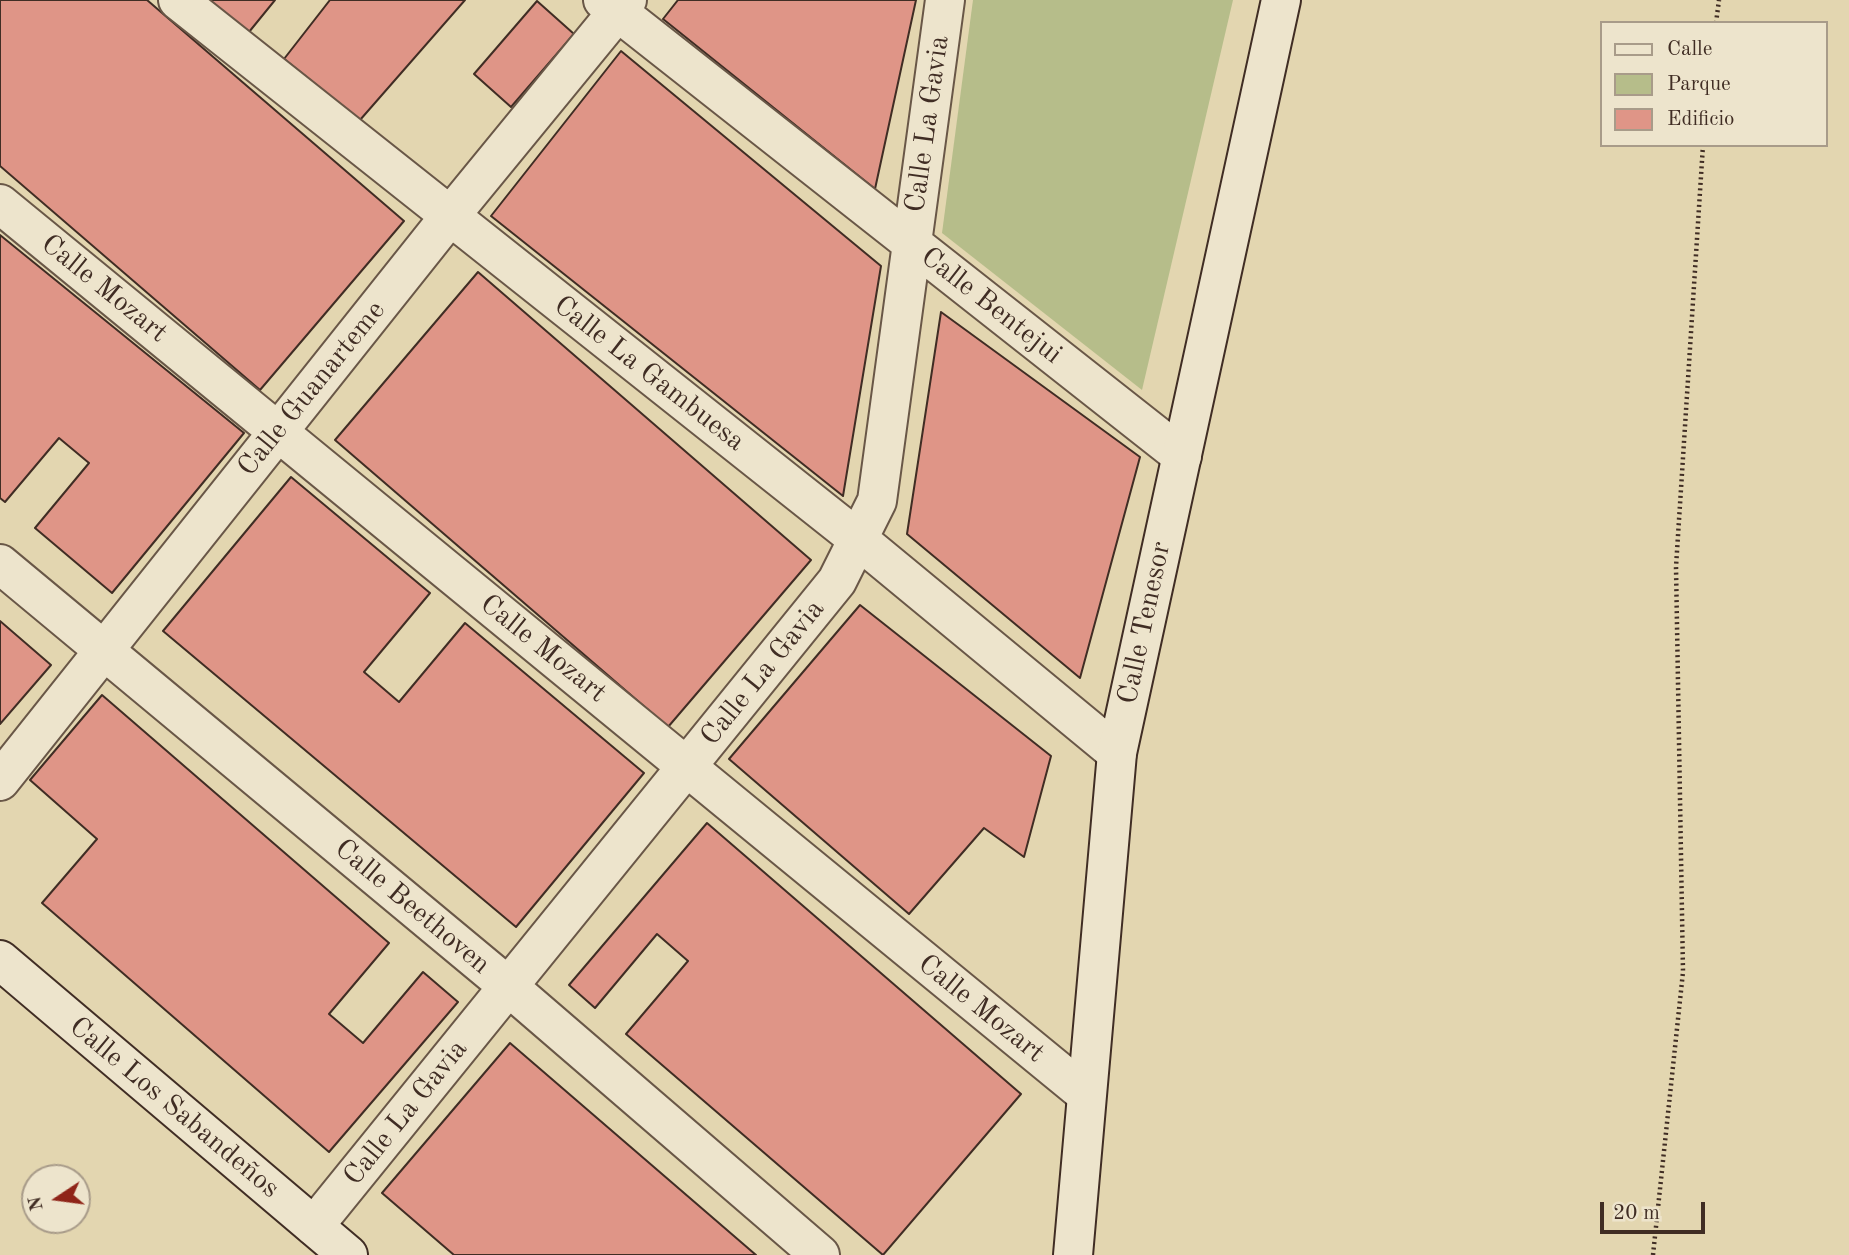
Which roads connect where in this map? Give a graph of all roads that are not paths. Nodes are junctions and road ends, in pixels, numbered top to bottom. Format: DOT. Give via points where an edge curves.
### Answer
graph roads {
  1 [pos="178,0"];
  2 [pos="945,0"];
  3 [pos="1281,0"];
  4 [pos="616,4"];
  5 [pos="0,204"];
  6 [pos="450,216"];
  7 [pos="911,243"];
  8 [pos="278,432"];
  9 [pos="1182,456"];
  10 [pos="859,540"];
  11 [pos="0,564"];
  12 [pos="103,651"];
  13 [pos="1116,753"];
  14 [pos="687,767"];
  15 [pos="0,781"];
  16 [pos="0,960"];
  17 [pos="509,988"];
  18 [pos="1086,1094"];
  19 [pos="314,1226"];
  20 [pos="348,1255"];
  21 [pos="820,1255"];
  22 [pos="1073,1255"];
  1 -- 6 [label="street, Calle La Gambuesa"];
  2 -- 7 [label="street, Calle La Gavia"];
  3 -- 9 [label="street, Calle Tenesor"];
  4 -- 6 [label="street, Calle Guanarteme"];
  4 -- 7 [label="street, Calle Bentejui"];
  5 -- 8 [label="street, Calle Mozart"];
  6 -- 8 [label="street, Calle Guanarteme"];
  6 -- 10 [label="street, Calle La Gambuesa"];
  7 -- 9 [label="street, Calle Bentejui"];
  7 -- 10 [label="street, Calle La Gavia" via="877,501"];
  8 -- 12 [label="street, Calle Guanarteme"];
  8 -- 14 [label="street, Calle Mozart"];
  9 -- 13 [label="street, Calle Tenesor"];
  10 -- 13 [label="street, Calle La Gambuesa"];
  10 -- 14 [label="street, Calle La Gavia" via="837,581"];
  11 -- 12 [label="street, Calle Beethoven"];
  12 -- 15 [label="street, Calle Guanarteme"];
  12 -- 17 [label="street, Calle Beethoven"];
  13 -- 18 [label="street, Calle Tenesor"];
  14 -- 17 [label="street, Calle La Gavia"];
  14 -- 18 [label="street, Calle Mozart"];
  16 -- 19 [label="street, Calle Los Sabandeños"];
  17 -- 19 [label="street, Calle La Gavia"];
  17 -- 21 [label="street, Calle Beethoven"];
  18 -- 22 [label="street, Calle Tenesor"];
  19 -- 20 [label="street, Calle Los Sabandeños"];
}
